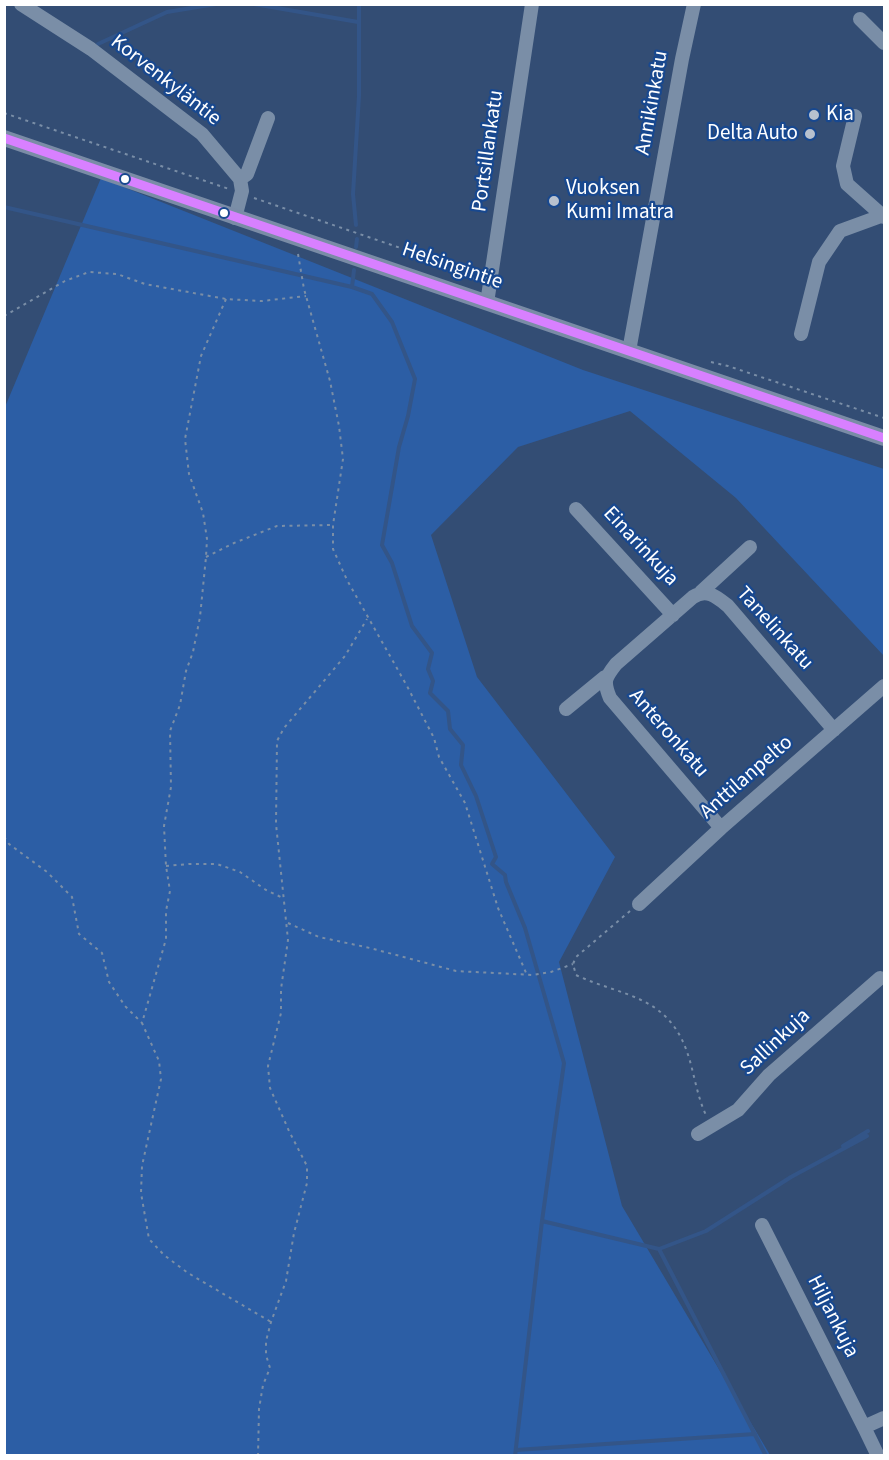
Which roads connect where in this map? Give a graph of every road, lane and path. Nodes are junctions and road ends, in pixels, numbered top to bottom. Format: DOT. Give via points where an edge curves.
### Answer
graph roads {
  1 [pos="21,4"];
  2 [pos="532,4"];
  3 [pos="694,4"];
  4 [pos="860,19"];
  5 [pos="885,43"];
  6 [pos="855,116"];
  7 [pos="268,118"];
  8 [pos="4,138"];
  9 [pos="240,179"];
  10 [pos="883,216"];
  11 [pos="235,218"];
  12 [pos="296,238"];
  13 [pos="306,296"];
  14 [pos="226,299"];
  15 [pos="487,303"];
  16 [pos="4,316"];
  17 [pos="801,334"];
  18 [pos="629,351"];
  19 [pos="705,362"];
  20 [pos="885,418"];
  21 [pos="885,438"];
  22 [pos="576,509"];
  23 [pos="333,525"];
  24 [pos="750,547"];
  25 [pos="206,557"];
  26 [pos="701,592"];
  27 [pos="673,615"];
  28 [pos="367,619"];
  29 [pos="605,677"];
  30 [pos="885,686"];
  31 [pos="566,709"];
  32 [pos="834,730"];
  33 [pos="721,828"];
  34 [pos="4,837"];
  35 [pos="166,866"];
  36 [pos="284,898"];
  37 [pos="639,904"];
  38 [pos="288,923"];
  39 [pos="573,964"];
  40 [pos="527,975"];
  41 [pos="883,979"];
  42 [pos="142,1023"];
  43 [pos="712,1125"];
  44 [pos="698,1134"];
  45 [pos="762,1225"];
  46 [pos="271,1322"];
  47 [pos="885,1418"];
  48 [pos="864,1427"];
  49 [pos="258,1455"];
  50 [pos="878,1455"];
  1 -- 9 [label="street, Korvenkyläntie" via="91,49 202,134"];
  2 -- 15 [label="street, Portsillankatu"];
  3 -- 18 [label="street, Annikinkatu"];
  4 -- 5 [label="street"];
  6 -- 10 [label="street" via="843,165 848,184"];
  7 -- 9 [label="street" via="247,174"];
  8 -- 11 [label="main road, Helsingintie"];
  9 -- 11 [label="street" via="242,191"];
  10 -- 17 [label="street" via="840,231 819,262"];
  11 -- 12 [label="main road, Helsingintie"];
  12 -- 13 [label="path"];
  12 -- 15 [label="main road, Helsingintie"];
  13 -- 14 [label="path" via="262,301"];
  13 -- 23 [label="path" via="330,381 343,459"];
  14 -- 16 [label="path" via="145,284 117,274 89,272 65,281"];
  14 -- 25 [label="path" via="201,356 185,439 189,474 204,522"];
  15 -- 18 [label="main road, Helsingintie"];
  18 -- 21 [label="main road, Helsingintie"];
  19 -- 20 [label="path" via="728,366"];
  22 -- 27 [label="street, Einarinkuja"];
  23 -- 25 [label="path" via="277,526"];
  23 -- 28 [label="path" via="333,549"];
  24 -- 26 [label="street"];
  25 -- 35 [label="path" via="193,652 170,731 171,787 164,826"];
  26 -- 27 [label="street, Tanelinkatu"];
  26 -- 32 [label="street, Tanelinkatu" via="715,595 728,606"];
  27 -- 29 [label="street, Anteronkatu"];
  28 -- 36 [label="path" via="345,657 277,741 276,824"];
  28 -- 40 [label="path" via="407,686 465,803 498,908"];
  29 -- 31 [label="street"];
  29 -- 33 [label="street, Anteronkatu" via="610,698"];
  30 -- 32 [label="street, Anttilanpelto"];
  32 -- 33 [label="street, Anttilanpelto"];
  33 -- 37 [label="street, Anttilanpelto"];
  34 -- 42 [label="path" via="72,897 79,934 102,953 109,982"];
  35 -- 36 [label="path" via="217,864 240,872"];
  35 -- 42 [label="path" via="170,891 166,939"];
  36 -- 38 [label="path"];
  37 -- 39 [label="path" via="576,957"];
  38 -- 40 [label="path" via="319,937 456,971"];
  38 -- 46 [label="path" via="281,1013 268,1066 270,1088 307,1166 307,1183 286,1281"];
  39 -- 40 [label="path"];
  39 -- 43 [label="path" via="576,975 644,1000 669,1022 686,1048 700,1102"];
  41 -- 43 [label="street, Sallinkuja" via="769,1075 738,1110"];
  42 -- 46 [label="path" via="159,1061 161,1079 142,1166 141,1192 149,1239 188,1273"];
  43 -- 44 [label="street, Sallinkuja"];
  45 -- 48 [label="street, Hiljankuja"];
  46 -- 49 [label="path" via="266,1348 270,1368 259,1409"];
  47 -- 48 [label="street"];
  48 -- 50 [label="street, Hiljankuja"];
}
